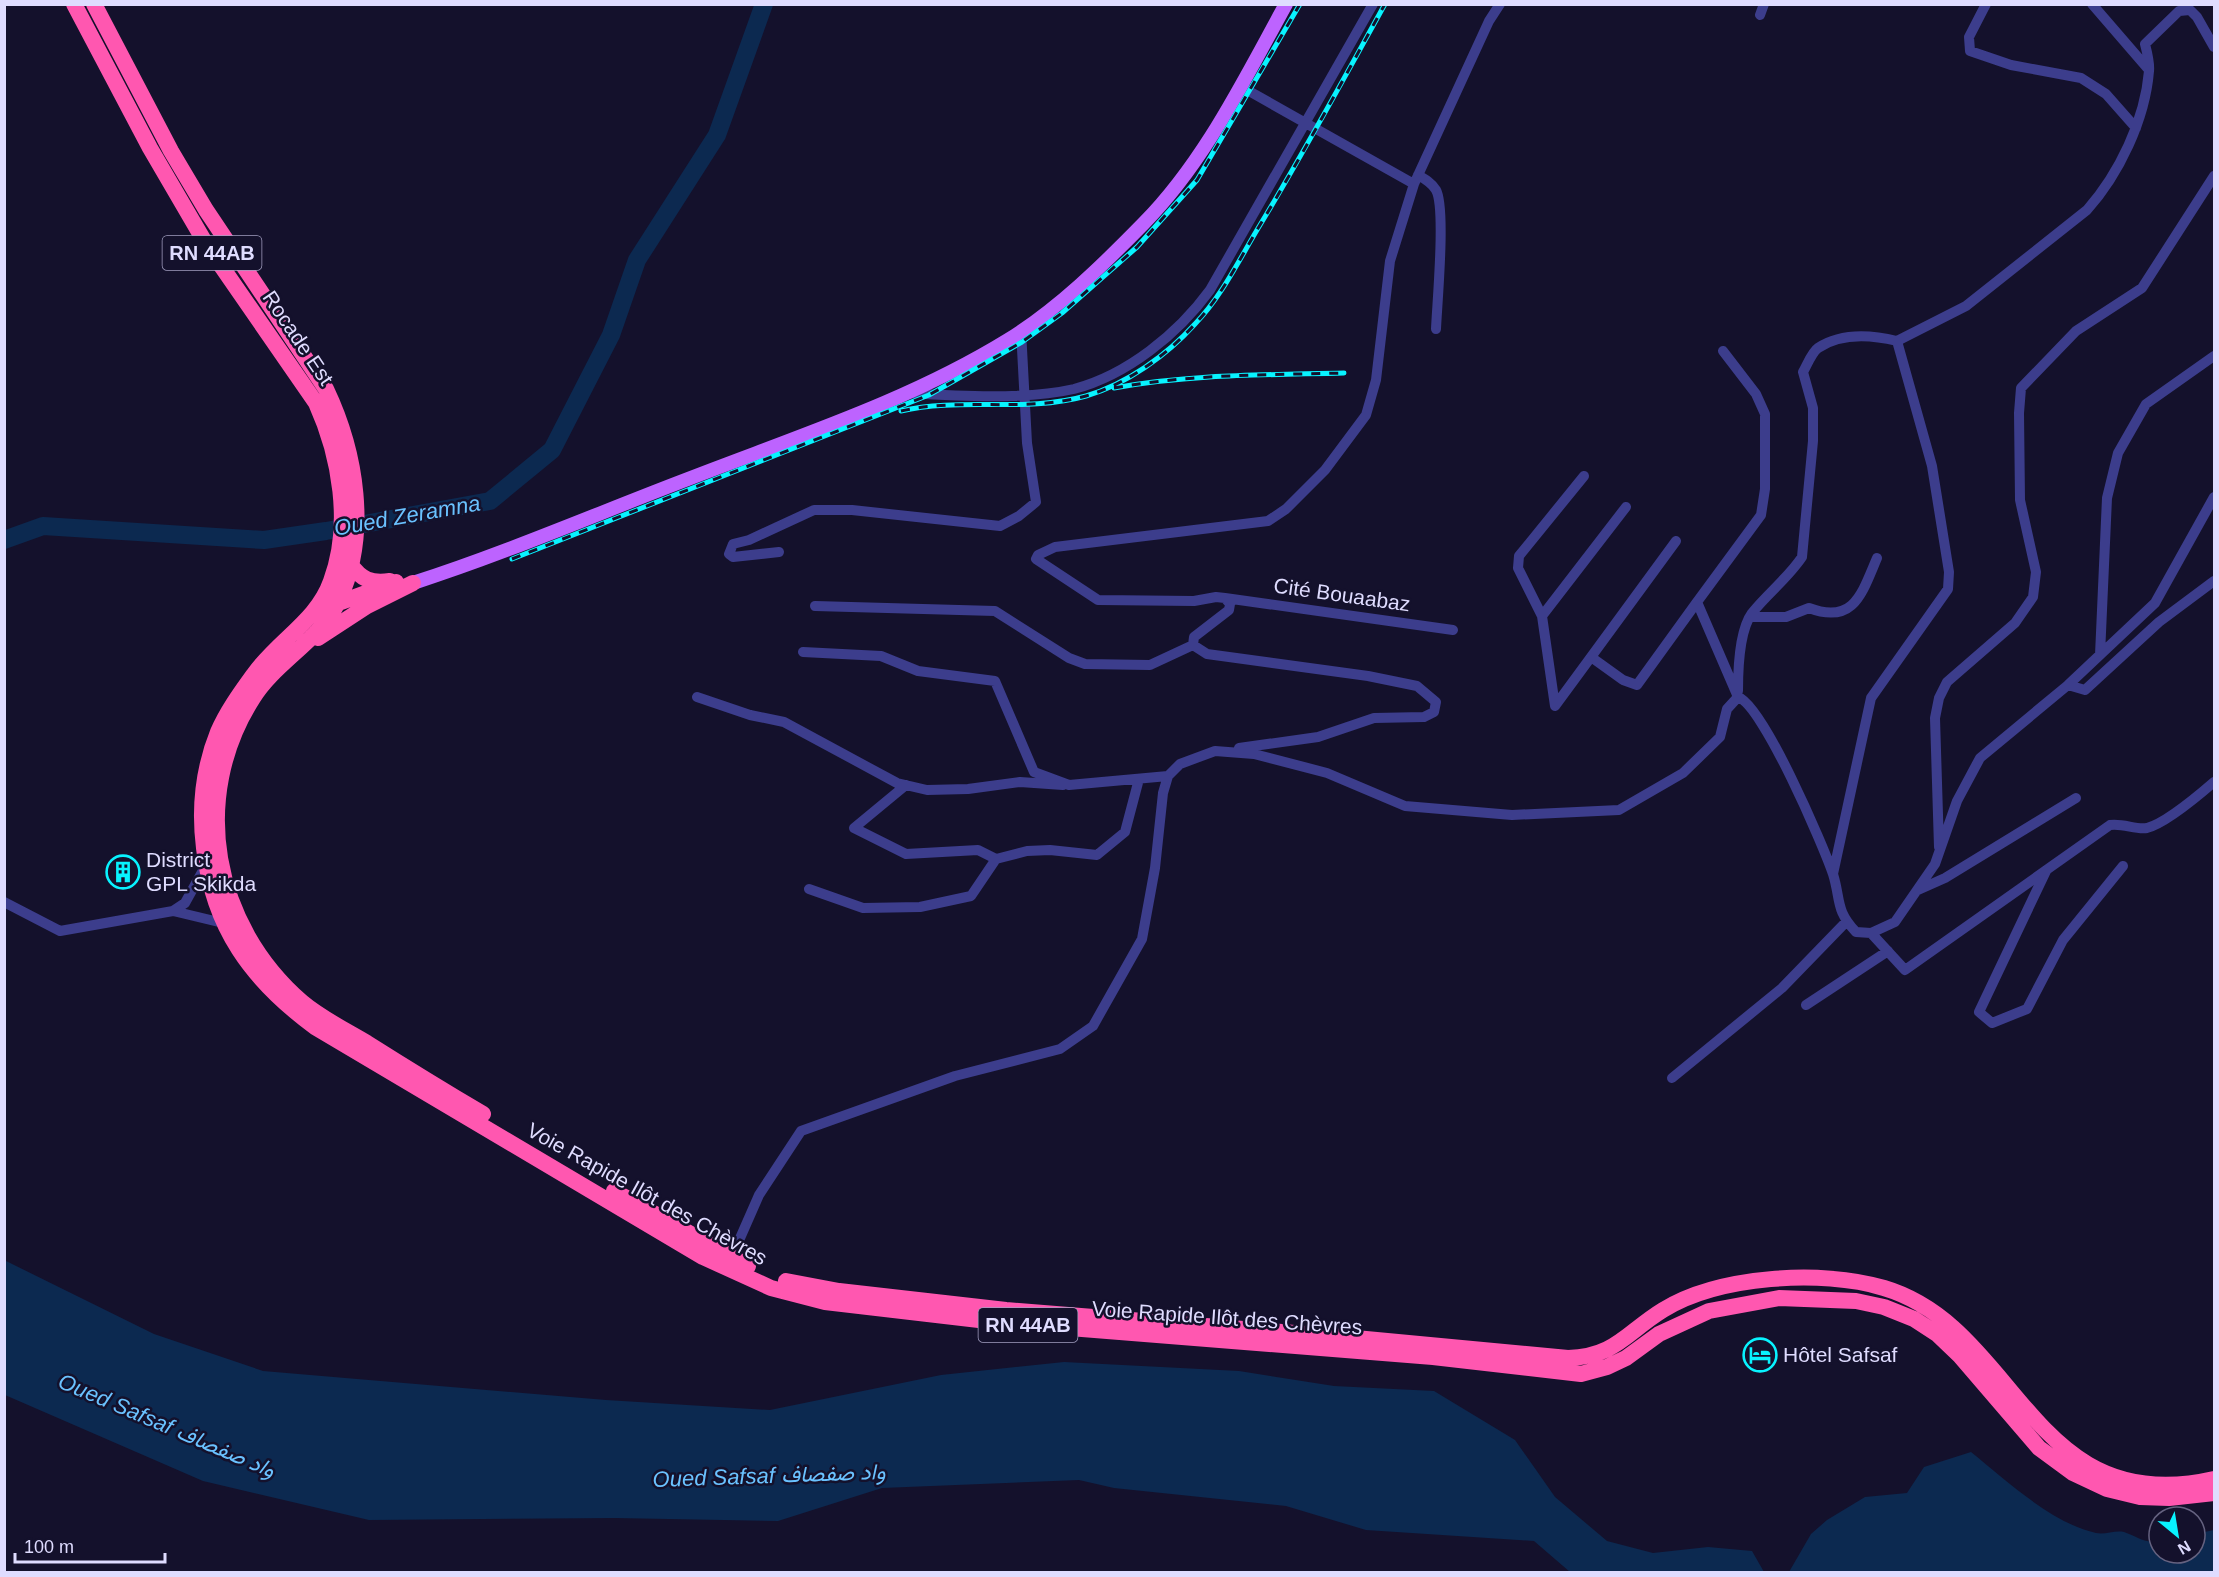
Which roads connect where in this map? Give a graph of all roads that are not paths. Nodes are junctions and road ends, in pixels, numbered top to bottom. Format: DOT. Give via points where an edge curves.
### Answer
graph roads {
  1 [pos="74,4"];
  2 [pos="94,4"];
  3 [pos="1286,4"];
  4 [pos="1373,4"];
  5 [pos="1500,4"];
  6 [pos="1986,4"];
  7 [pos="2092,4"];
  8 [pos="2214,47"];
  9 [pos="2150,70"];
  10 [pos="1239,86"];
  11 [pos="1305,122"];
  12 [pos="2136,128"];
  13 [pos="2214,176"];
  14 [pos="1416,180"];
  15 [pos="1436,329"];
  16 [pos="1021,330"];
  17 [pos="1897,341"];
  18 [pos="1723,351"];
  19 [pos="2214,356"];
  20 [pos="905,393"];
  21 [pos="1024,394"];
  22 [pos="1584,476"];
  23 [pos="2214,497"];
  24 [pos="348,501"];
  25 [pos="1626,507"];
  26 [pos="1676,541"];
  27 [pos="779,552"];
  28 [pos="1877,558"];
  29 [pos="346,560"];
  30 [pos="412,580"];
  31 [pos="2214,581"];
  32 [pos="332,598"];
  33 [pos="1225,598"];
  34 [pos="1697,602"];
  35 [pos="815,606"];
  36 [pos="1542,616"];
  37 [pos="1750,617"];
  38 [pos="1453,630"];
  39 [pos="1193,645"];
  40 [pos="803,652"];
  41 [pos="2100,655"];
  42 [pos="1591,657"];
  43 [pos="273,671"];
  44 [pos="2068,685"];
  45 [pos="697,697"];
  46 [pos="1738,697"];
  47 [pos="1215,751"];
  48 [pos="1168,776"];
  49 [pos="1138,779"];
  50 [pos="2214,782"];
  51 [pos="906,785"];
  52 [pos="1069,785"];
  53 [pos="2076,798"];
  54 [pos="1939,854"];
  55 [pos="996,859"];
  56 [pos="206,864"];
  57 [pos="2123,866"];
  58 [pos="2046,871"];
  59 [pos="1833,875"];
  60 [pos="809,890"];
  61 [pos="1918,890"];
  62 [pos="4,902"];
  63 [pos="173,911"];
  64 [pos="1846,922"];
  65 [pos="223,923"];
  66 [pos="1871,933"];
  67 [pos="1888,951"];
  68 [pos="1806,1005"];
  69 [pos="1672,1078"];
  70 [pos="728,1263"];
  71 [pos="2214,1479"];
  72 [pos="2214,1493"];
  1 -- 24 [label="highway, Rocade Est / RN 44AB" via="200,234 316,403"];
  2 -- 24 [label="highway, Rocade Est / RN 44AB" via="206,210 326,389 348,447"];
  3 -- 10 [label="main road"];
  4 -- 11 [label="street"];
  5 -- 14 [label="street"];
  6 -- 12 [label="street" via="1969,37 1970,51 2011,65 2081,78 2106,94"];
  7 -- 9 [label="street"];
  8 -- 9 [label="street" via="2190,10 2179,12 2145,44"];
  9 -- 12 [label="street"];
  10 -- 11 [label="street"];
  10 -- 16 [label="main road" via="1197,159 1145,222 1072,291"];
  11 -- 14 [label="street"];
  11 -- 21 [label="street" via="1209,290 1185,321 1137,359 1105,377 1075,388"];
  12 -- 17 [label="street" via="2101,194 2087,210 1966,306"];
  13 -- 54 [label="street" via="2142,288 2076,331 2021,388 2020,500 2036,572 2033,597 2015,623 1947,682 1939,698 1935,718"];
  14 -- 15 [label="street" via="1431,184 1438,195"];
  14 -- 33 [label="street, Cité Bouaabaz" via="1390,261 1376,380 1366,415 1325,470 1286,509 1268,521 1055,547 1036,560 1098,600"];
  16 -- 20 [label="main road" via="956,369"];
  16 -- 21 [label="street"];
  17 -- 37 [label="street" via="1874,336 1837,340 1816,349 1803,372 1813,408 1813,441 1802,556"];
  17 -- 59 [label="street" via="1932,466 1949,572 1948,589 1871,698"];
  18 -- 34 [label="street" via="1756,394 1765,414 1765,489 1761,515"];
  19 -- 41 [label="street" via="2146,404 2118,453 2107,498"];
  20 -- 21 [label="street"];
  20 -- 30 [label="main road" via="504,551"];
  21 -- 27 [label="street" via="1036,502 1019,516 1000,526 852,510 814,510 733,544 729,554 733,558"];
  22 -- 36 [label="street" via="1519,556 1518,568"];
  23 -- 41 [label="street" via="2155,603"];
  24 -- 29 [label="highway, Rocade Est / RN 44AB"];
  25 -- 36 [label="street"];
  26 -- 42 [label="street"];
  28 -- 37 [label="street" via="1863,593 1844,612 1826,614 1809,608 1786,617"];
  29 -- 30 [label="highway" via="360,577 369,580"];
  29 -- 32 [label="highway, RN 44AB"];
  30 -- 32 [label="highway"];
  30 -- 43 [label="highway"];
  31 -- 44 [label="street" via="2159,622 2085,690"];
  32 -- 43 [label="highway, Voie Rapide Ilôt des Chèvres / RN 44AB" via="320,628"];
  32 -- 56 [label="highway, Voie Rapide Ilôt des Chèvres / RN 44AB" via="259,666 218,731 207,765 200,817"];
  33 -- 38 [label="street, Cité Bouaabaz"];
  33 -- 39 [label="street" via="1231,608 1194,637"];
  34 -- 42 [label="street" via="1637,685 1623,680"];
  34 -- 46 [label="street"];
  35 -- 39 [label="street" via="995,610 1069,658 1085,664 1150,665"];
  36 -- 42 [label="street" via="1555,706"];
  37 -- 46 [label="street" via="1738,660"];
  39 -- 47 [label="street" via="1207,654 1417,686 1436,702 1434,712 1424,717 1374,718 1318,737"];
  40 -- 52 [label="street" via="881,656 918,671 995,681 1034,772"];
  41 -- 44 [label="street"];
  43 -- 70 [label="highway, Voie Rapide Ilôt des Chèvres / RN 44AB" via="252,698 224,759 216,825 220,863 230,899 250,939 275,974 302,1002 337,1026"];
  44 -- 54 [label="street" via="1980,758 1957,801"];
  45 -- 51 [label="street" via="784,722 872,771"];
  46 -- 47 [label="street" via="1727,709 1720,737 1683,773 1619,810 1512,815 1405,806 1328,773 1254,753"];
  46 -- 59 [label="street" via="1752,706 1778,750"];
  47 -- 48 [label="street" via="1180,764"];
  48 -- 49 [label="street"];
  48 -- 70 [label="street" via="1162,793 1155,868 1142,939 1093,1026 1060,1048 955,1076 801,1131 759,1195"];
  49 -- 52 [label="street"];
  49 -- 55 [label="street" via="1125,832 1097,855 1050,850"];
  50 -- 58 [label="street" via="2157,824 2145,828 2110,825"];
  51 -- 52 [label="street" via="927,790 1020,782"];
  51 -- 55 [label="street" via="854,828 906,854 978,850"];
  53 -- 61 [label="street" via="1945,878"];
  54 -- 61 [label="street"];
  55 -- 60 [label="street" via="971,897 920,907 863,908"];
  56 -- 63 [label="street" via="195,889"];
  56 -- 65 [label="highway, Voie Rapide Ilôt des Chèvres / RN 44AB"];
  57 -- 58 [label="street" via="2063,940 2027,1009 1992,1023 1979,1012"];
  58 -- 67 [label="street" via="1905,970"];
  59 -- 64 [label="street"];
  61 -- 66 [label="street" via="1895,922"];
  62 -- 63 [label="street" via="60,931"];
  63 -- 65 [label="street"];
  64 -- 66 [label="street" via="1856,932"];
  64 -- 69 [label="street" via="1782,988"];
  65 -- 70 [label="highway, Voie Rapide Ilôt des Chèvres / RN 44AB" via="255,973 288,1007 315,1027"];
  66 -- 67 [label="street"];
  67 -- 68 [label="street"];
  70 -- 71 [label="highway, Voie Rapide Ilôt des Chèvres / RN 44AB" via="797,1284 839,1291 1128,1322 1568,1358 1588,1358 1605,1352 1663,1309 1722,1286 1788,1279 1862,1283 1904,1295 1934,1311 1967,1340 2048,1436 2080,1459 2113,1475 2146,1482"];
  70 -- 72 [label="highway, Voie Rapide Ilôt des Chèvres / RN 44AB" via="771,1288 825,1302 996,1322 1423,1356 1581,1374 1626,1358 1667,1330 1709,1311 1779,1298 1856,1301 1914,1319 1937,1334 2039,1448 2073,1473 2107,1490 2140,1497"];
}
